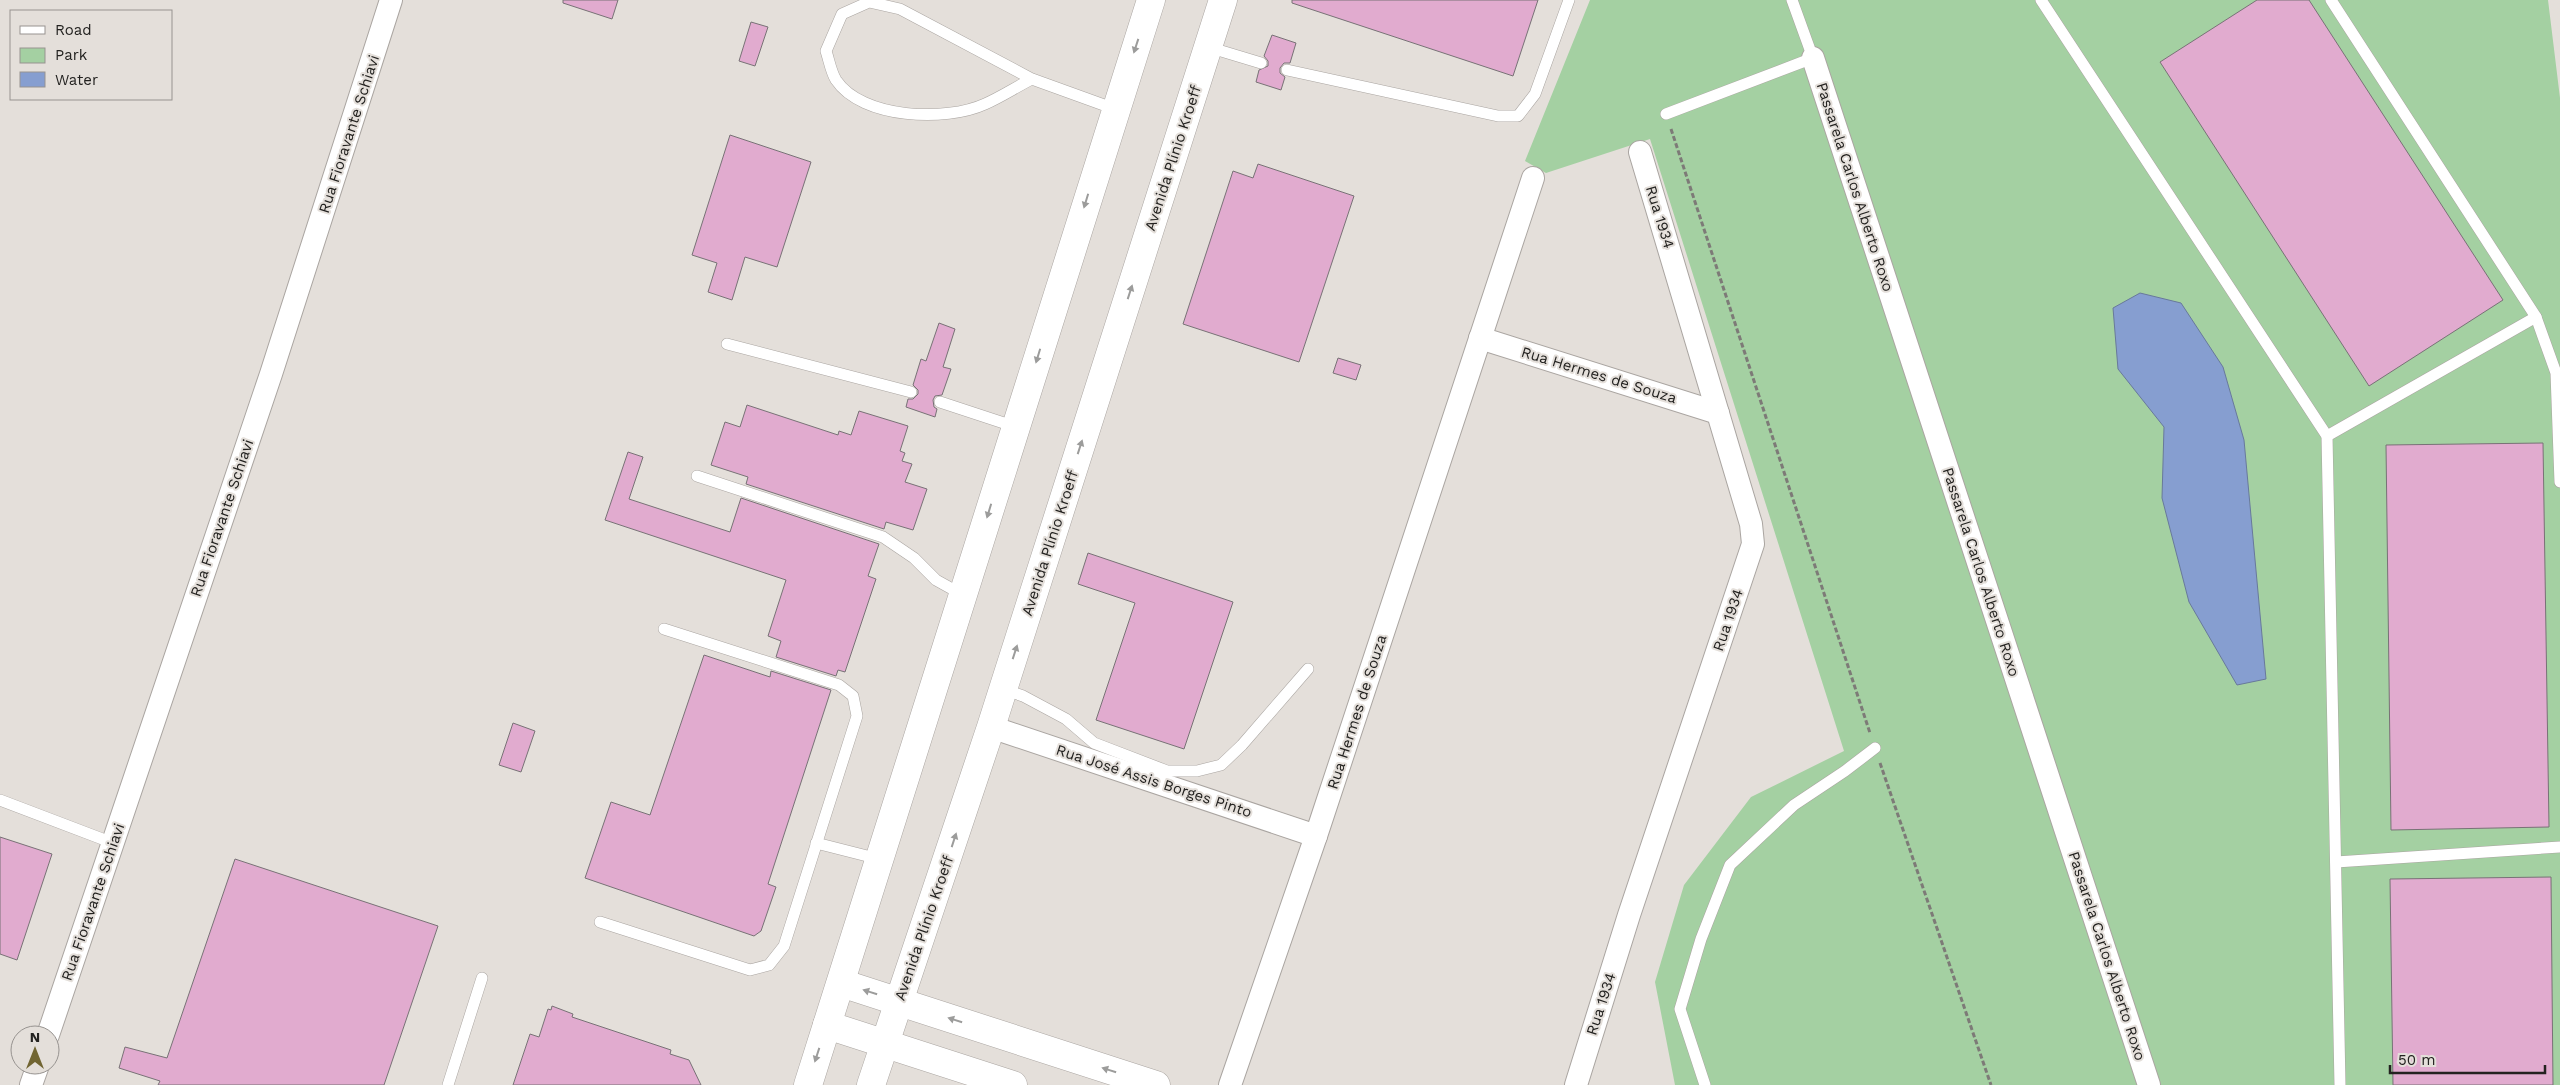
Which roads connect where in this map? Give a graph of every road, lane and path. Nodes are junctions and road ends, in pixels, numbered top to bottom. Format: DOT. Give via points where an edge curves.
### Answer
graph roads {
  1 [pos="391,0"];
  2 [pos="1151,0"];
  3 [pos="1223,0"];
  4 [pos="1569,0"];
  5 [pos="1792,0"];
  6 [pos="2041,0"];
  7 [pos="2331,0"];
  8 [pos="1208,48"];
  9 [pos="1813,58"];
  10 [pos="1262,63"];
  11 [pos="1287,70"];
  12 [pos="1032,79"];
  13 [pos="1115,110"];
  14 [pos="1666,114"];
  15 [pos="1640,152"];
  16 [pos="1533,178"];
  17 [pos="2536,317"];
  18 [pos="1480,338"];
  19 [pos="727,344"];
  20 [pos="911,392"];
  21 [pos="940,402"];
  22 [pos="1718,413"];
  23 [pos="1016,427"];
  24 [pos="2327,436"];
  25 [pos="697,476"];
  26 [pos="2560,482"];
  27 [pos="963,595"];
  28 [pos="664,629"];
  29 [pos="1308,669"];
  30 [pos="1003,689"];
  31 [pos="991,727"];
  32 [pos="1875,748"];
  33 [pos="0,800"];
  34 [pos="1316,836"];
  35 [pos="113,843"];
  36 [pos="816,843"];
  37 [pos="2560,847"];
  38 [pos="879,859"];
  39 [pos="2336,862"];
  40 [pos="600,922"];
  41 [pos="482,978"];
  42 [pos="841,983"];
  43 [pos="900,1002"];
  44 [pos="51,1025"];
  45 [pos="827,1025"];
  46 [pos="884,1044"];
  47 [pos="448,1085"];
  48 [pos="808,1085"];
  49 [pos="870,1085"];
  50 [pos="1013,1085"];
  51 [pos="1156,1085"];
  52 [pos="1230,1085"];
  53 [pos="1575,1085"];
  54 [pos="1705,1085"];
  55 [pos="1991,1085"];
  56 [pos="2148,1085"];
  57 [pos="2340,1085"];
  1 -- 35 [label="street, Rua Fioravante Schiavi" via="272,374"];
  2 -- 13 [label="main road, one-way"];
  3 -- 8 [label="main road, Avenida Plínio Kroeff"];
  4 -- 11 [label="lane" via="1535,94 1518,116 1498,116"];
  5 -- 9 [label="lane"];
  6 -- 24 [label="lane"];
  7 -- 17 [label="lane"];
  8 -- 10 [label="lane"];
  30 -- 8 [label="main road, Avenida Plínio Kroeff, one-way"];
  9 -- 14 [label="lane"];
  9 -- 56 [label="street, Passarela Carlos Alberto Roxo"];
  12 -- 12 [label="lane" via="984,105 955,113 918,116 860,102 836,80 826,51 842,14 869,2 900,9"];
  12 -- 13 [label="lane"];
  13 -- 23 [label="main road, one-way"];
  14 -- 32 [label="path"];
  15 -- 22 [label="street, Rua 1934"];
  16 -- 18 [label="street, Rua Hermes de Souza"];
  17 -- 24 [label="lane"];
  17 -- 26 [label="lane" via="2556,372"];
  18 -- 22 [label="street, Rua Hermes de Souza"];
  18 -- 34 [label="street, Rua Hermes de Souza"];
  19 -- 20 [label="lane"];
  21 -- 23 [label="lane"];
  22 -- 53 [label="street, Rua 1934" via="1754,534 1753,544"];
  23 -- 27 [label="main road, one-way"];
  24 -- 39 [label="lane"];
  25 -- 27 [label="lane" via="884,537 914,558 936,580"];
  27 -- 38 [label="main road"];
  28 -- 36 [label="lane" via="839,685 853,696 857,716"];
  29 -- 30 [label="lane" via="1221,765 1197,771 1167,770 1094,743 1066,719"];
  30 -- 31 [label="main road, Avenida Plínio Kroeff"];
  31 -- 34 [label="street, Rua José Assis Borges Pinto"];
  43 -- 31 [label="main road, Avenida Plínio Kroeff, one-way"];
  32 -- 54 [label="lane" via="1794,805 1730,865 1701,939 1680,1009"];
  32 -- 55 [label="path"];
  33 -- 35 [label="lane"];
  34 -- 52 [label="street, Rua Hermes de Souza"];
  35 -- 44 [label="street, Rua Fioravante Schiavi"];
  36 -- 38 [label="lane"];
  36 -- 40 [label="lane" via="784,946 769,965 750,970"];
  37 -- 39 [label="lane"];
  38 -- 42 [label="main road"];
  39 -- 57 [label="lane"];
  41 -- 47 [label="lane"];
  43 -- 42 [label="main road, one-way"];
  42 -- 45 [label="main road"];
  43 -- 46 [label="main road, Avenida Plínio Kroeff"];
  51 -- 43 [label="main road, one-way"];
  45 -- 46 [label="main road"];
  45 -- 48 [label="main road, one-way"];
  46 -- 49 [label="main road, Avenida Plínio Kroeff"];
  46 -- 50 [label="main road"];
}
